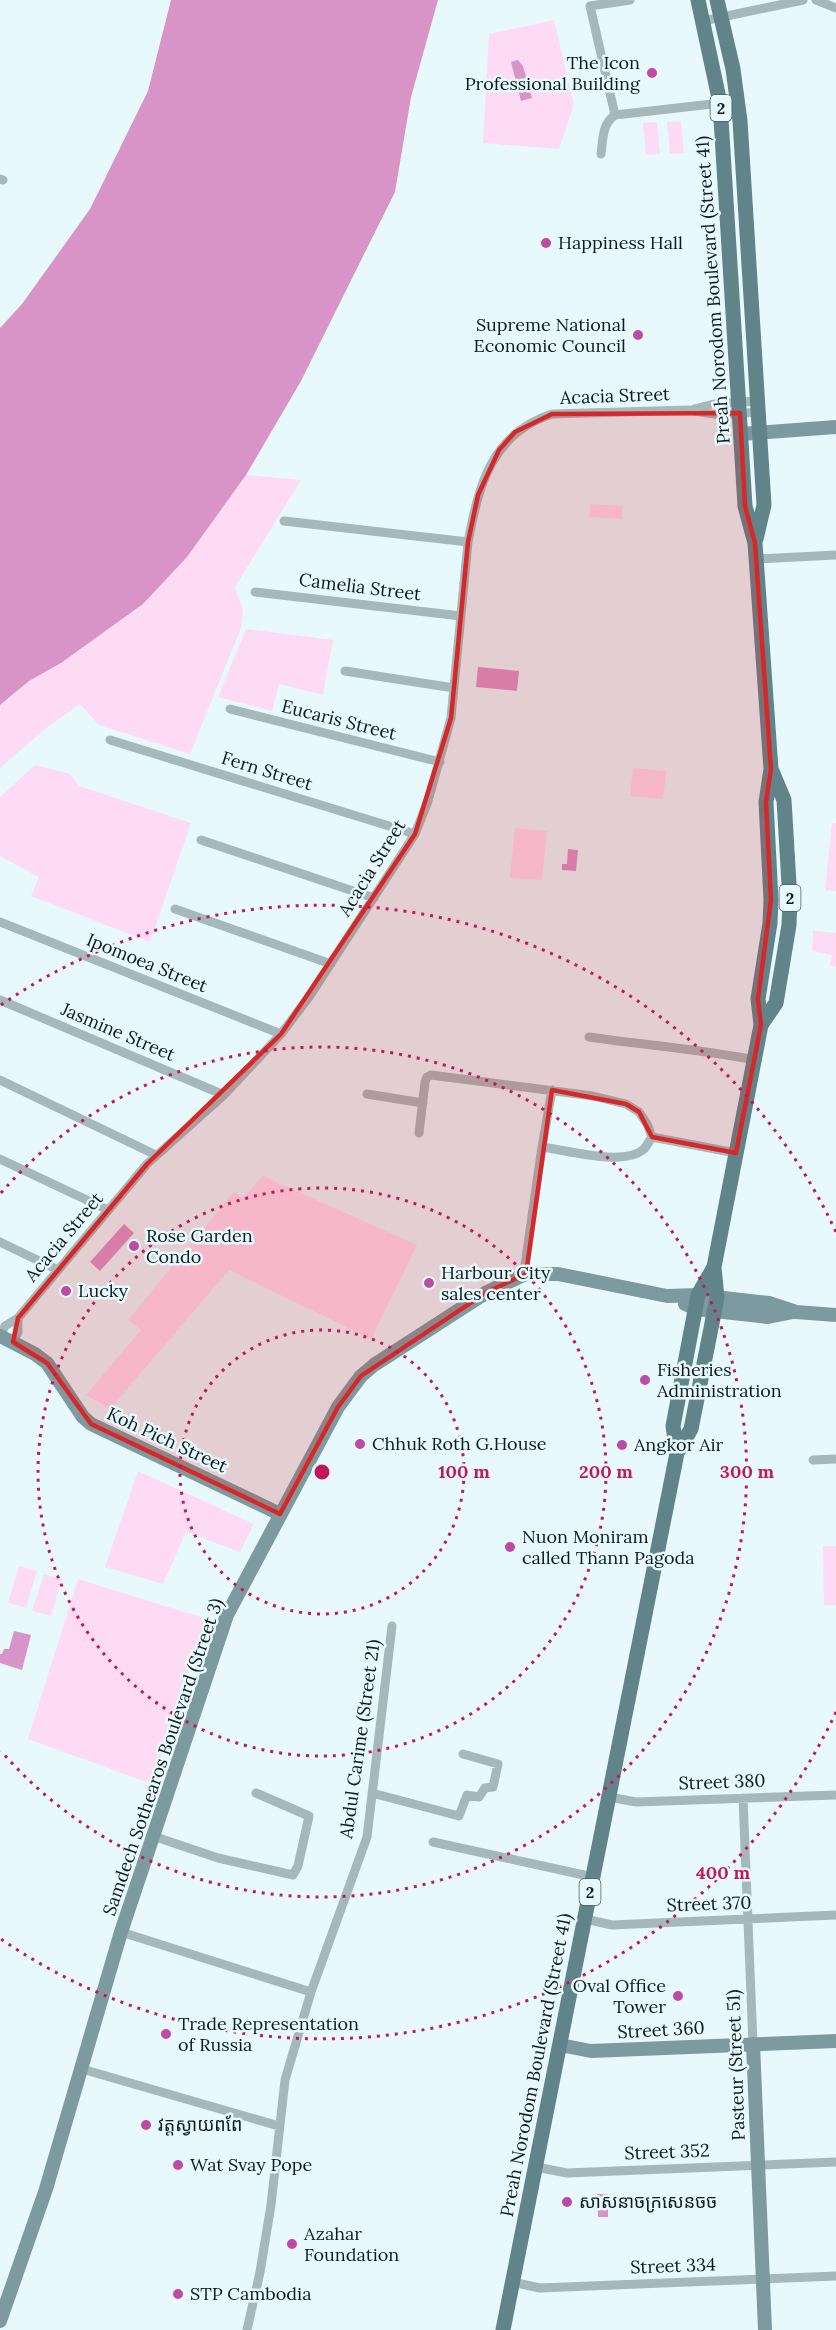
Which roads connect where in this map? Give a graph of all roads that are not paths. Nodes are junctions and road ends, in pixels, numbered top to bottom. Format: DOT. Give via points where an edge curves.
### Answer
graph roads {
  1 [pos="630,0"];
  2 [pos="698,0"];
  3 [pos="717,0"];
  4 [pos="803,0"];
  5 [pos="816,0"];
  6 [pos="589,3"];
  7 [pos="836,8"];
  8 [pos="722,17"];
  9 [pos="703,21"];
  10 [pos="739,101"];
  11 [pos="720,103"];
  12 [pos="615,115"];
  13 [pos="601,154"];
  14 [pos="758,407"];
  15 [pos="740,408"];
  16 [pos="836,427"];
  17 [pos="759,433"];
  18 [pos="741,434"];
  19 [pos="284,521"];
  20 [pos="468,542"];
  21 [pos="755,543"];
  22 [pos="836,555"];
  23 [pos="756,559"];
  24 [pos="255,592"];
  25 [pos="461,616"];
  26 [pos="345,671"];
  27 [pos="454,688"];
  28 [pos="230,709"];
  29 [pos="110,740"];
  30 [pos="440,762"];
  31 [pos="415,834"];
  32 [pos="201,840"];
  33 [pos="374,898"];
  34 [pos="175,909"];
  35 [pos="0,922"];
  36 [pos="331,964"];
  37 [pos="0,1000"];
  38 [pos="281,1035"];
  39 [pos="589,1037"];
  40 [pos="754,1060"];
  41 [pos="0,1080"];
  42 [pos="552,1090"];
  43 [pos="367,1094"];
  44 [pos="224,1095"];
  45 [pos="423,1103"];
  46 [pos="419,1133"];
  47 [pos="652,1137"];
  48 [pos="542,1147"];
  49 [pos="736,1153"];
  50 [pos="156,1155"];
  51 [pos="0,1159"];
  52 [pos="108,1210"];
  53 [pos="0,1242"];
  54 [pos="714,1267"];
  55 [pos="58,1270"];
  56 [pos="526,1274"];
  57 [pos="697,1302"];
  58 [pos="716,1305"];
  59 [pos="836,1315"];
  60 [pos="18,1318"];
  61 [pos="4,1338"];
  62 [pos="677,1454"];
  63 [pos="836,1459"];
  64 [pos="813,1460"];
  65 [pos="280,1514"];
  66 [pos="392,1626"];
  67 [pos="463,1754"];
  68 [pos="256,1793"];
  69 [pos="372,1793"];
  70 [pos="836,1795"];
  71 [pos="609,1797"];
  72 [pos="743,1798"];
  73 [pos="153,1836"];
  74 [pos="433,1842"];
  75 [pos="593,1877"];
  76 [pos="836,1915"];
  77 [pos="585,1919"];
  78 [pos="748,1919"];
  79 [pos="122,1932"];
  80 [pos="311,1992"];
  81 [pos="836,2041"];
  82 [pos="753,2044"];
  83 [pos="560,2045"];
  84 [pos="82,2069"];
  85 [pos="279,2126"];
  86 [pos="836,2162"];
  87 [pos="758,2165"];
  88 [pos="536,2167"];
  89 [pos="0,2275"];
  90 [pos="836,2276"];
  91 [pos="14,2279"];
  92 [pos="762,2279"];
  93 [pos="513,2282"];
  94 [pos="0,2321"];
  95 [pos="247,2330"];
  96 [pos="503,2330"];
  97 [pos="765,2330"];
  1 -- 6 [label="street"];
  2 -- 9 [label="main road, Preah Norodom Boulevard (Street 41) / 2"];
  3 -- 8 [label="main road, Preah Norodom Boulevard (Street 41) / 2"];
  4 -- 8 [label="street"];
  5 -- 7 [label="street"];
  6 -- 12 [label="street"];
  8 -- 9 [label="street"];
  8 -- 10 [label="main road, Preah Norodom Boulevard (Street 41) / 2"];
  9 -- 11 [label="main road, Preah Norodom Boulevard (Street 41) / 2"];
  10 -- 11 [label="street"];
  10 -- 14 [label="main road, Preah Norodom Boulevard (Street 41) / 2"];
  11 -- 12 [label="street"];
  11 -- 15 [label="main road, Preah Norodom Boulevard (Street 41) / 2"];
  12 -- 13 [label="street" via="606,125"];
  14 -- 15 [label="street, Acacia Street"];
  14 -- 17 [label="main road, Preah Norodom Boulevard (Street 41) / 2"];
  15 -- 18 [label="main road, Preah Norodom Boulevard (Street 41) / 2"];
  15 -- 20 [label="street, Acacia Street" via="570,412 534,420 515,432 488,471 478,495"];
  16 -- 17 [label="main road"];
  17 -- 18 [label="main road"];
  17 -- 21 [label="main road, Preah Norodom Boulevard (Street 41) / 2" via="764,505"];
  18 -- 21 [label="main road, Preah Norodom Boulevard (Street 41) / 2" via="745,506"];
  19 -- 20 [label="street"];
  20 -- 25 [label="street, Acacia Street"];
  21 -- 23 [label="main road, Preah Norodom Boulevard (Street 41) / 2"];
  22 -- 23 [label="street"];
  23 -- 40 [label="main road, Preah Norodom Boulevard (Street 41) / 2" via="771,768 784,800 789,925 776,1003 761,1025"];
  24 -- 25 [label="street, Camelia Street"];
  25 -- 27 [label="street, Acacia Street"];
  26 -- 27 [label="street"];
  27 -- 30 [label="street, Acacia Street"];
  28 -- 30 [label="street, Eucaris Street"];
  29 -- 31 [label="street, Fern Street"];
  30 -- 31 [label="street, Acacia Street"];
  31 -- 33 [label="street, Acacia Street"];
  32 -- 33 [label="street"];
  33 -- 36 [label="street, Acacia Street"];
  34 -- 36 [label="street"];
  35 -- 38 [label="street, Ipomoea Street"];
  36 -- 38 [label="street, Acacia Street"];
  37 -- 44 [label="street, Jasmine Street"];
  38 -- 44 [label="street, Acacia Street"];
  39 -- 40 [label="street" via="706,1050"];
  40 -- 49 [label="main road, Preah Norodom Boulevard (Street 41) / 2"];
  41 -- 50 [label="street"];
  42 -- 45 [label="street" via="431,1076 425,1082"];
  42 -- 47 [label="street" via="626,1104 639,1112"];
  42 -- 48 [label="street"];
  43 -- 45 [label="street"];
  44 -- 50 [label="street, Acacia Street"];
  45 -- 46 [label="street"];
  47 -- 48 [label="street" via="643,1150 615,1158"];
  47 -- 49 [label="street"];
  48 -- 56 [label="street"];
  49 -- 54 [label="main road, Preah Norodom Boulevard (Street 41) / 2"];
  50 -- 52 [label="street, Acacia Street"];
  51 -- 52 [label="street"];
  52 -- 55 [label="street, Acacia Street"];
  53 -- 55 [label="street"];
  54 -- 57 [label="main road, Preah Norodom Boulevard (Street 41) / 2"];
  54 -- 58 [label="main road, Preah Norodom Boulevard (Street 41) / 2"];
  55 -- 60 [label="street, Acacia Street"];
  56 -- 57 [label="main road, Samdech Sothearos Boulevard (Street 3)" via="558,1274"];
  56 -- 65 [label="main road, Samdech Sothearos Boulevard (Street 3)" via="487,1292 361,1376 338,1407"];
  57 -- 58 [label="main road, Samdech Sothearos Boulevard (Street 3)"];
  57 -- 62 [label="main road, Preah Norodom Boulevard (Street 41) / 2" via="673,1426"];
  58 -- 59 [label="main road, Samdech Sothearos Boulevard (Street 3)" via="768,1317 796,1312"];
  58 -- 62 [label="main road, Preah Norodom Boulevard (Street 41) / 2" via="691,1429"];
  60 -- 61 [label="street, Acacia Street" via="5,1326"];
  60 -- 61 [label="street, Acacia Street" via="18,1332"];
  61 -- 65 [label="main road, Koh Pich Street" via="47,1363 91,1424"];
  62 -- 71 [label="main road, Preah Norodom Boulevard (Street 41) / 2"];
  63 -- 64 [label="street"];
  65 -- 73 [label="main road, Samdech Sothearos Boulevard (Street 3)" via="227,1615"];
  66 -- 69 [label="street, Abdul Carime (Street 21)"];
  67 -- 69 [label="street" via="498,1764 493,1787 485,1788 479,1797 467,1795 459,1816"];
  68 -- 73 [label="street" via="309,1816 293,1875 218,1858"];
  69 -- 80 [label="street, Abdul Carime (Street 21)" via="367,1837"];
  70 -- 72 [label="street, Street 380"];
  71 -- 72 [label="street, Street 380" via="636,1802"];
  71 -- 75 [label="main road, Preah Norodom Boulevard (Street 41) / 2"];
  72 -- 78 [label="street, Pasteur (Street 51)"];
  73 -- 79 [label="main road, Samdech Sothearos Boulevard (Street 3)"];
  74 -- 75 [label="street"];
  75 -- 77 [label="main road, Preah Norodom Boulevard (Street 41) / 2"];
  76 -- 78 [label="street, Street 370"];
  77 -- 78 [label="street, Street 370" via="612,1925"];
  77 -- 83 [label="main road, Preah Norodom Boulevard (Street 41) / 2"];
  78 -- 82 [label="street, Pasteur (Street 51)"];
  79 -- 80 [label="street"];
  79 -- 84 [label="main road, Samdech Sothearos Boulevard (Street 3)"];
  80 -- 85 [label="street, Abdul Carime (Street 21)" via="285,2080"];
  81 -- 82 [label="main road, Street 360"];
  82 -- 83 [label="main road, Street 360" via="591,2051"];
  82 -- 87 [label="main road, Pasteur (Street 51)"];
  83 -- 88 [label="main road, Preah Norodom Boulevard (Street 41) / 2"];
  84 -- 85 [label="street"];
  84 -- 91 [label="main road, Samdech Sothearos Boulevard (Street 3)"];
  85 -- 95 [label="street, Abdul Carime (Street 21)" via="271,2205"];
  86 -- 87 [label="street, Street 352"];
  87 -- 88 [label="street, Street 352" via="567,2173"];
  87 -- 92 [label="main road, Pasteur (Street 51)"];
  88 -- 93 [label="main road, Preah Norodom Boulevard (Street 41) / 2"];
  89 -- 91 [label="main road"];
  90 -- 92 [label="street, Street 334"];
  91 -- 94 [label="main road, Samdech Sothearos Boulevard (Street 3)"];
  92 -- 93 [label="street, Street 334" via="540,2288"];
  92 -- 97 [label="main road, Pasteur (Street 51)"];
  93 -- 96 [label="main road, Preah Norodom Boulevard (Street 41) / 2"];
}
